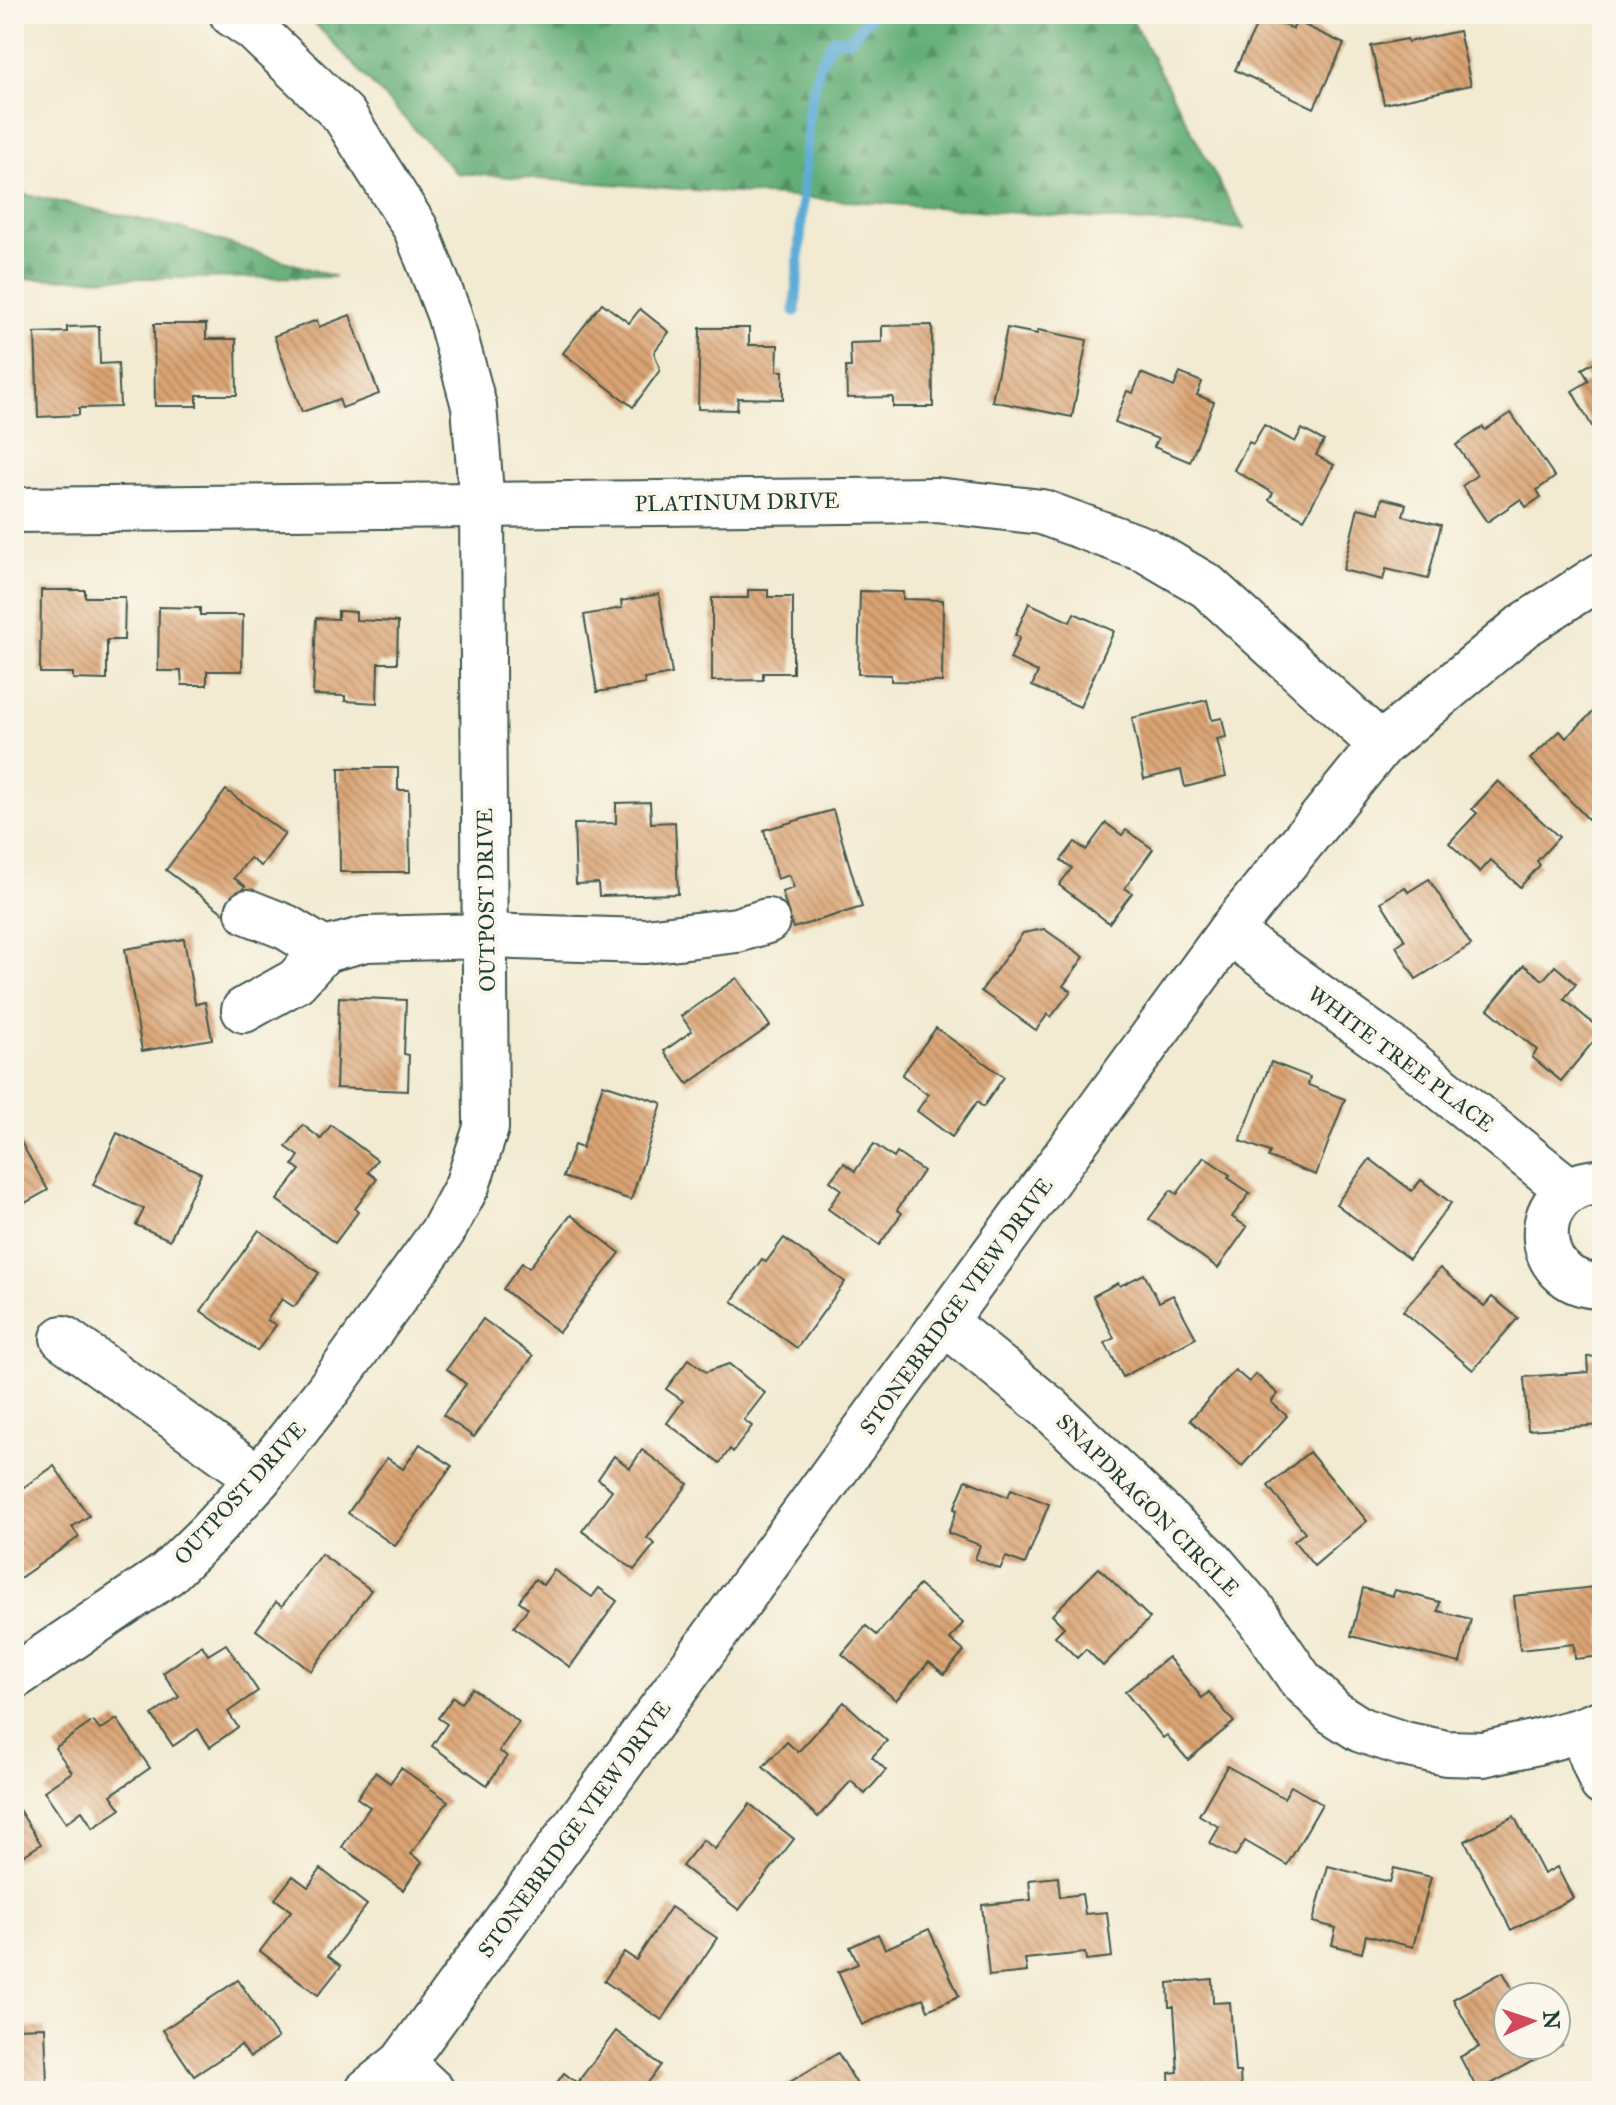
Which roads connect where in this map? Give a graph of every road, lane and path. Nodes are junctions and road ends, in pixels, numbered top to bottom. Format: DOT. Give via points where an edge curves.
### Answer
graph roads {
  1 [pos="232,14"];
  2 [pos="482,506"];
  3 [pos="14,510"];
  4 [pos="1602,575"];
  5 [pos="1381,745"];
  6 [pos="248,912"];
  7 [pos="767,921"];
  8 [pos="1229,932"];
  9 [pos="486,936"];
  10 [pos="324,950"];
  11 [pos="244,1010"];
  12 [pos="1585,1186"];
  13 [pos="1602,1286"];
  14 [pos="945,1323"];
  15 [pos="63,1338"];
  16 [pos="259,1478"];
  17 [pos="14,1677"];
  18 [pos="1592,1726"];
  19 [pos="1602,1783"];
  20 [pos="417,2077"];
  21 [pos="367,2091"];
  1 -- 2 [label="street, OUTPOST DRIVE" via="344,115 416,229 449,314 474,406"];
  2 -- 3 [label="street, PLATINUM DRIVE"];
  2 -- 5 [label="street, PLATINUM DRIVE" via="936,500 1042,512 1146,550 1207,586"];
  2 -- 9 [label="street, OUTPOST DRIVE"];
  4 -- 5 [label="street, STONEBRIDGE VIEW DRIVE" via="1523,626"];
  5 -- 8 [label="street, STONEBRIDGE VIEW DRIVE"];
  6 -- 10 [label="street"];
  7 -- 9 [label="street" via="737,930 645,941"];
  8 -- 12 [label="street, WHITE TREE PLACE"];
  8 -- 14 [label="street, STONEBRIDGE VIEW DRIVE"];
  9 -- 10 [label="street" via="366,939"];
  9 -- 16 [label="street, OUTPOST DRIVE" via="486,1128 467,1186 443,1231"];
  10 -- 11 [label="street" via="296,981"];
  12 -- 13 [label="street, WHITE TREE PLACE" via="1555,1202 1545,1236 1558,1269 1572,1280"];
  14 -- 18 [label="street, SNAPDRAGON CIRCLE" via="1048,1407 1211,1561 1300,1679 1333,1712 1361,1730 1446,1753 1483,1754"];
  14 -- 20 [label="street, STONEBRIDGE VIEW DRIVE"];
  15 -- 16 [label="street"];
  16 -- 17 [label="street, OUTPOST DRIVE" via="167,1574"];
  18 -- 19 [label="street"];
  20 -- 21 [label="street, STONEBRIDGE VIEW DRIVE"];
}
